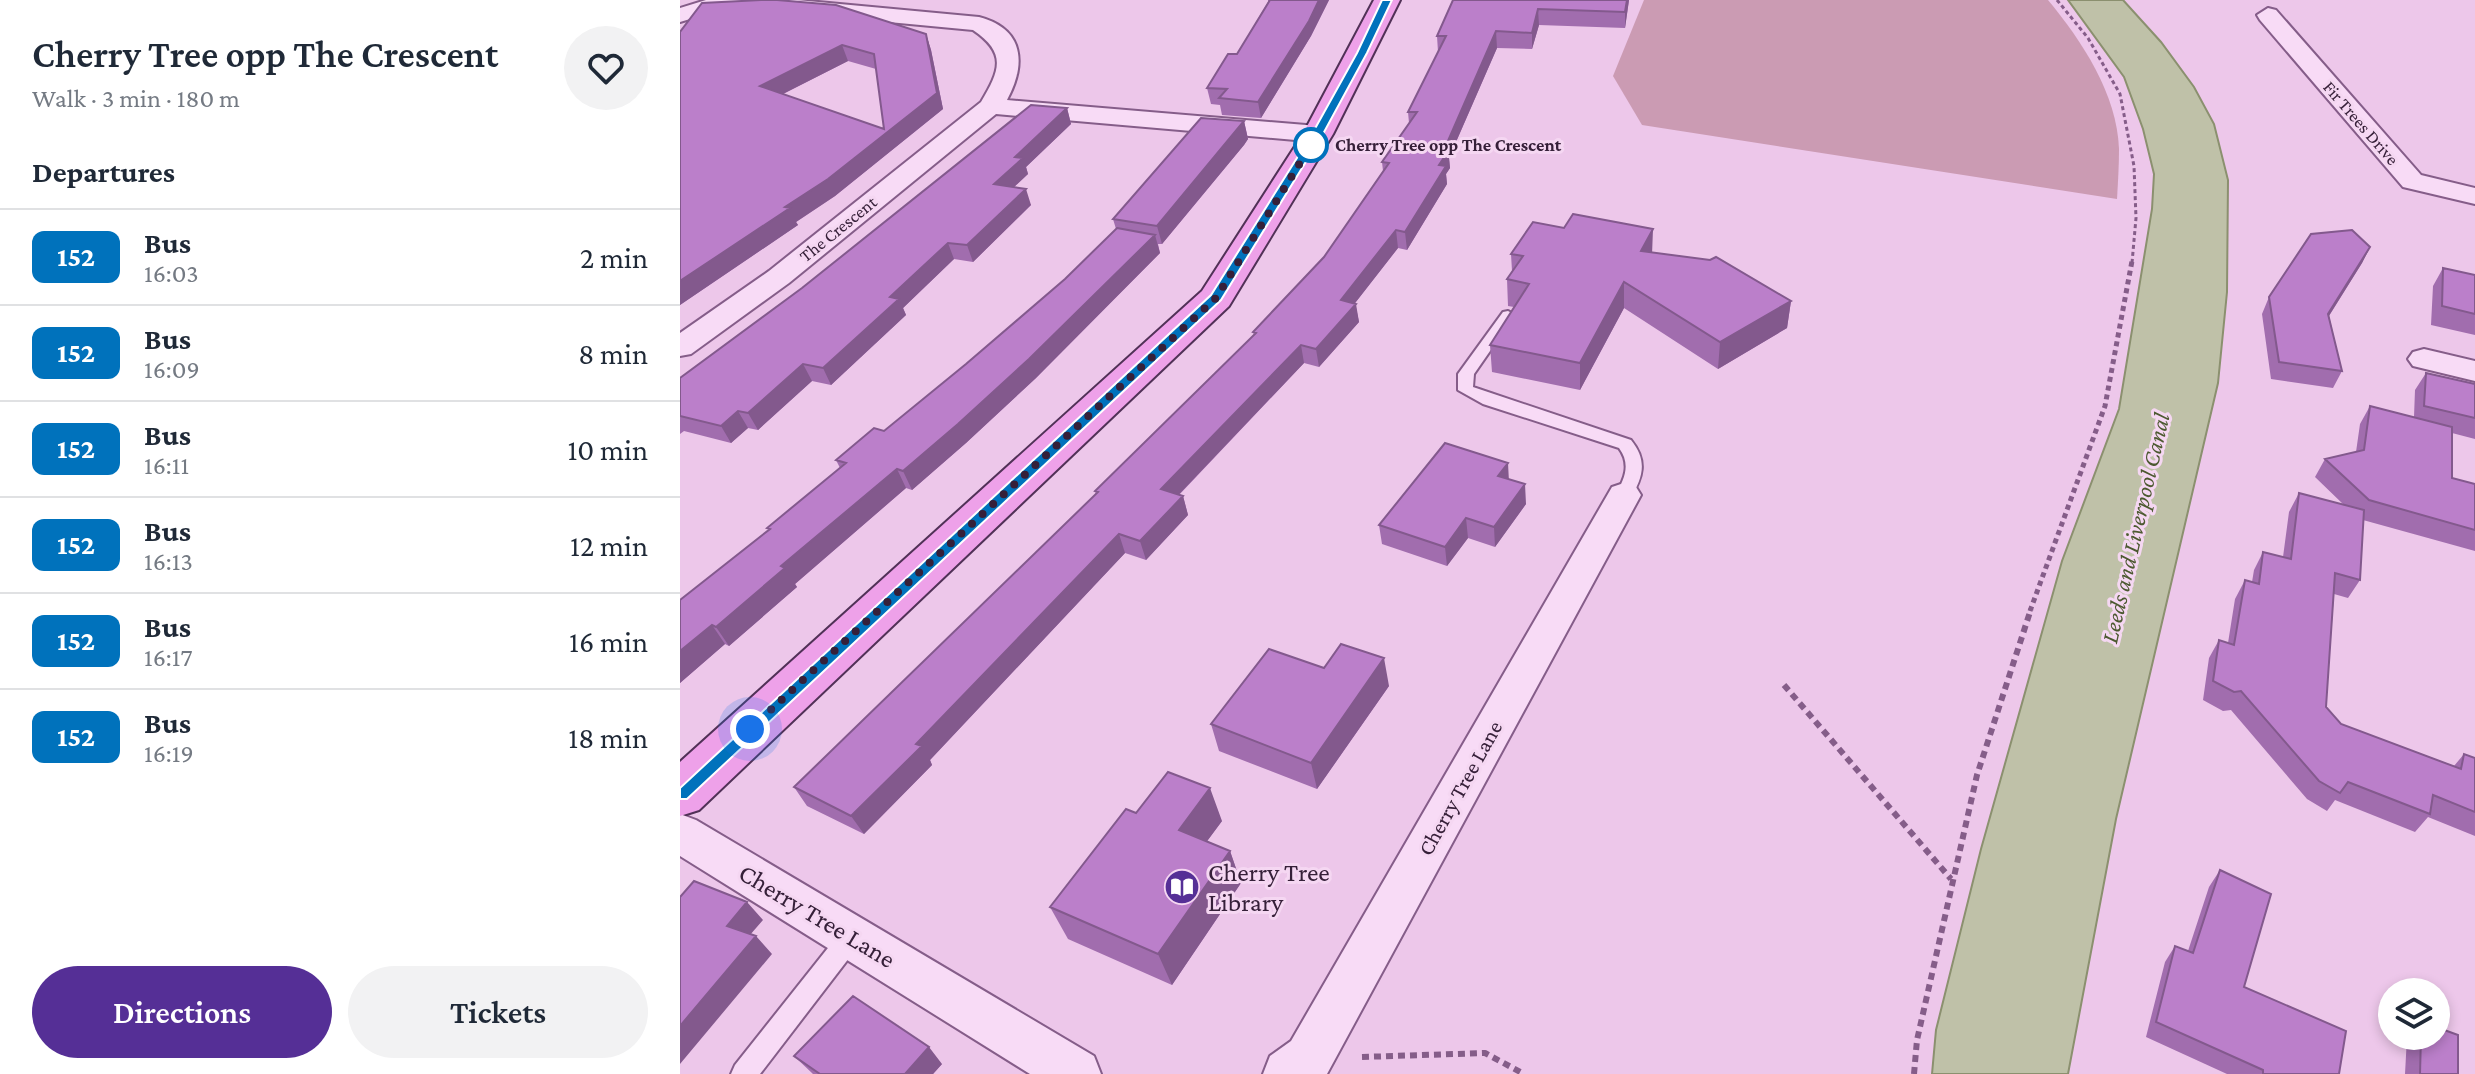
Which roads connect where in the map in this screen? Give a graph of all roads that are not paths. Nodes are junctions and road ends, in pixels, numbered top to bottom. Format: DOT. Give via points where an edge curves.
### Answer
graph roads {
  1 [pos="1387,0"];
  2 [pos="680,15"];
  3 [pos="2268,15"];
  4 [pos="991,106"];
  5 [pos="1318,134"];
  6 [pos="2475,196"];
  7 [pos="1508,315"];
  8 [pos="680,347"];
  9 [pos="2424,359"];
  10 [pos="2475,371"];
  11 [pos="1624,495"];
  12 [pos="680,794"];
  13 [pos="680,833"];
  14 [pos="851,937"];
  15 [pos="1298,1066"];
  16 [pos="744,1074"];
  17 [pos="1076,1074"];
  1 -- 5 [label="main road"];
  2 -- 4 [label="street, The Crescent" via="729,0 979,24 1001,37 1009,59 1008,77"];
  3 -- 6 [label="street, Fir Trees Drive" via="2412,181"];
  4 -- 5 [label="street"];
  4 -- 8 [label="street, The Crescent" via="779,277"];
  5 -- 12 [label="main road" via="1216,298"];
  7 -- 11 [label="lane" via="1466,374 1466,390 1625,444 1637,463"];
  9 -- 10 [label="street"];
  11 -- 15 [label="street, Cherry Tree Lane"];
  13 -- 14 [label="street, Cherry Tree Lane"];
  14 -- 16 [label="lane"];
  14 -- 17 [label="street, Cherry Tree Lane"];
}
